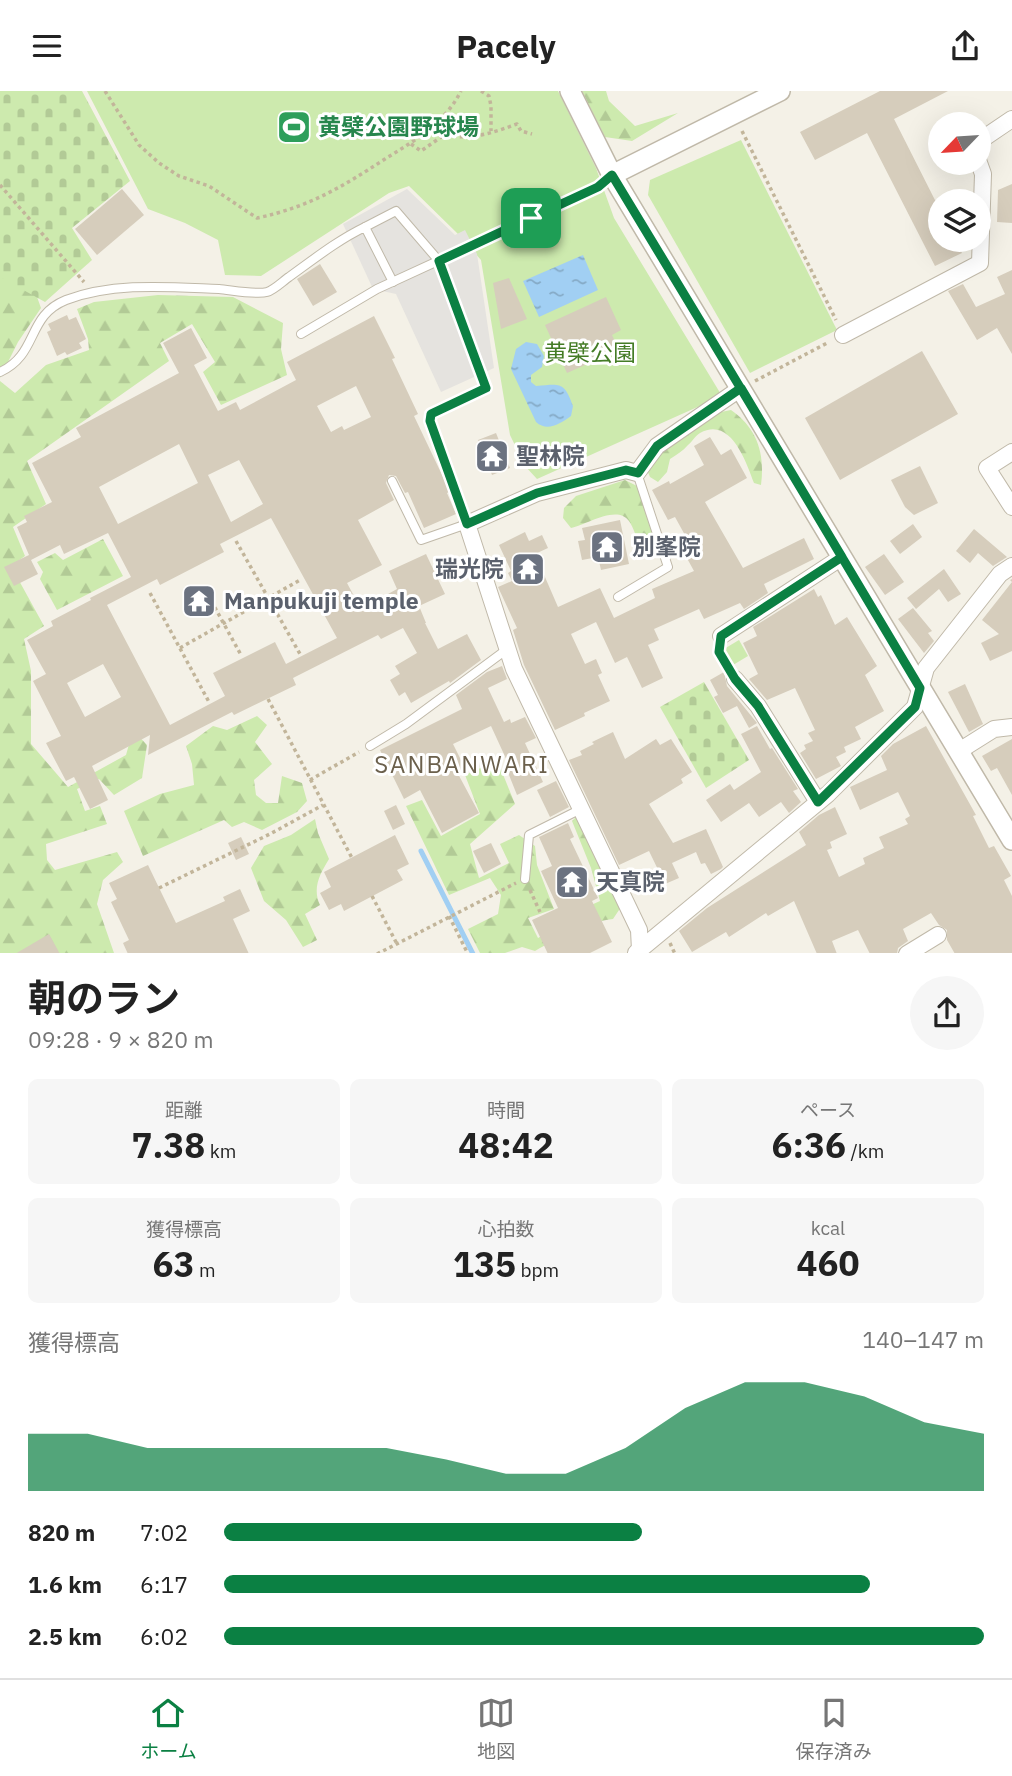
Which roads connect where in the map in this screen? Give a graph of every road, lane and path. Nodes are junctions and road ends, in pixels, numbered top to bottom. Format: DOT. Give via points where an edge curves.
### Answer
graph roads {
  1 [pos="105,91"];
  2 [pos="461,91"];
  3 [pos="481,91"];
  4 [pos="570,91"];
  5 [pos="780,91"];
  6 [pos="1012,119"];
  7 [pos="434,127"];
  8 [pos="491,131"];
  9 [pos="742,131"];
  10 [pos="991,133"];
  11 [pos="532,134"];
  12 [pos="444,135"];
  13 [pos="411,144"];
  14 [pos="612,175"];
  15 [pos="983,175"];
  16 [pos="0,185"];
  17 [pos="538,192"];
  18 [pos="541,199"];
  19 [pos="365,227"];
  20 [pos="439,261"];
  21 [pos="393,282"];
  22 [pos="92,291"];
  23 [pos="301,334"];
  24 [pos="843,335"];
  25 [pos="0,372"];
  26 [pos="746,385"];
  27 [pos="1012,452"];
  28 [pos="638,473"];
  29 [pos="392,481"];
  30 [pos="1012,507"];
  31 [pos="467,524"];
  32 [pos="236,541"];
  33 [pos="842,557"];
  34 [pos="1012,566"];
  35 [pos="300,580"];
  36 [pos="150,593"];
  37 [pos="208,595"];
  38 [pos="618,597"];
  39 [pos="268,598"];
  40 [pos="223,623"];
  41 [pos="721,636"];
  42 [pos="180,648"];
  43 [pos="506,650"];
  44 [pos="300,654"];
  45 [pos="241,655"];
  46 [pos="735,679"];
  47 [pos="920,688"];
  48 [pos="268,699"];
  49 [pos="209,702"];
  50 [pos="1012,727"];
  51 [pos="370,745"];
  52 [pos="959,751"];
  53 [pos="310,780"];
  54 [pos="818,802"];
  55 [pos="323,805"];
  56 [pos="582,809"];
  57 [pos="1012,840"];
  58 [pos="352,858"];
  59 [pos="525,879"];
  60 [pos="159,888"];
  61 [pos="493,893"];
  62 [pos="372,896"];
  63 [pos="449,916"];
  64 [pos="938,935"];
  65 [pos="397,944"];
  66 [pos="638,952"];
  67 [pos="379,953"];
  68 [pos="468,953"];
  69 [pos="909,953"];
  1 -- 13 [label="path" via="139,145 159,163 209,186 257,218 326,196"];
  2 -- 7 [label="path"];
  3 -- 8 [label="path" via="489,96"];
  4 -- 14 [label="street"];
  5 -- 14 [label="street"];
  6 -- 10 [label="street"];
  7 -- 12 [label="path"];
  7 -- 13 [label="path"];
  8 -- 11 [label="path" via="517,124 521,131"];
  8 -- 12 [label="path" via="475,136"];
  9 -- 24 [label="path"];
  12 -- 13 [label="path" via="421,151"];
  14 -- 20 [label="lane" via="590,191"];
  14 -- 26 [label="street"];
  15 -- 24 [label="street" via="980,263"];
  16 -- 22 [label="path"];
  17 -- 18 [label="path"];
  19 -- 20 [label="lane" via="396,212"];
  19 -- 21 [label="lane"];
  19 -- 22 [label="lane" via="267,292 160,286"];
  20 -- 21 [label="lane"];
  20 -- 31 [label="lane" via="486,388 431,414 430,421"];
  21 -- 23 [label="lane"];
  22 -- 25 [label="lane" via="50,307 20,359"];
  24 -- 26 [label="path"];
  26 -- 28 [label="street" via="657,446"];
  26 -- 33 [label="street"];
  27 -- 30 [label="street" via="987,468"];
  28 -- 31 [label="street" via="626,470 537,493"];
  28 -- 38 [label="lane" via="668,567"];
  29 -- 31 [label="lane" via="421,540"];
  31 -- 43 [label="street"];
  32 -- 39 [label="path"];
  33 -- 41 [label="street"];
  33 -- 47 [label="street"];
  34 -- 47 [label="street" via="1000,574 926,668"];
  35 -- 39 [label="path"];
  36 -- 42 [label="path"];
  37 -- 40 [label="path"];
  39 -- 40 [label="path"];
  39 -- 44 [label="path"];
  40 -- 42 [label="path"];
  40 -- 45 [label="path"];
  41 -- 46 [label="path" via="719,652"];
  42 -- 49 [label="path"];
  43 -- 51 [label="lane"];
  43 -- 56 [label="street"];
  46 -- 54 [label="street" via="758,706"];
  47 -- 52 [label="street"];
  47 -- 54 [label="street" via="915,707"];
  48 -- 53 [label="path"];
  50 -- 52 [label="street" via="994,729"];
  51 -- 53 [label="path"];
  52 -- 57 [label="street"];
  53 -- 55 [label="path"];
  54 -- 66 [label="street"];
  55 -- 58 [label="path"];
  55 -- 60 [label="path"];
  56 -- 59 [label="lane" via="529,835"];
  56 -- 66 [label="street" via="639,930"];
  61 -- 63 [label="path"];
  62 -- 65 [label="path"];
  63 -- 65 [label="path"];
  63 -- 68 [label="path"];
  64 -- 69 [label="street"];
  65 -- 67 [label="path"];
}
